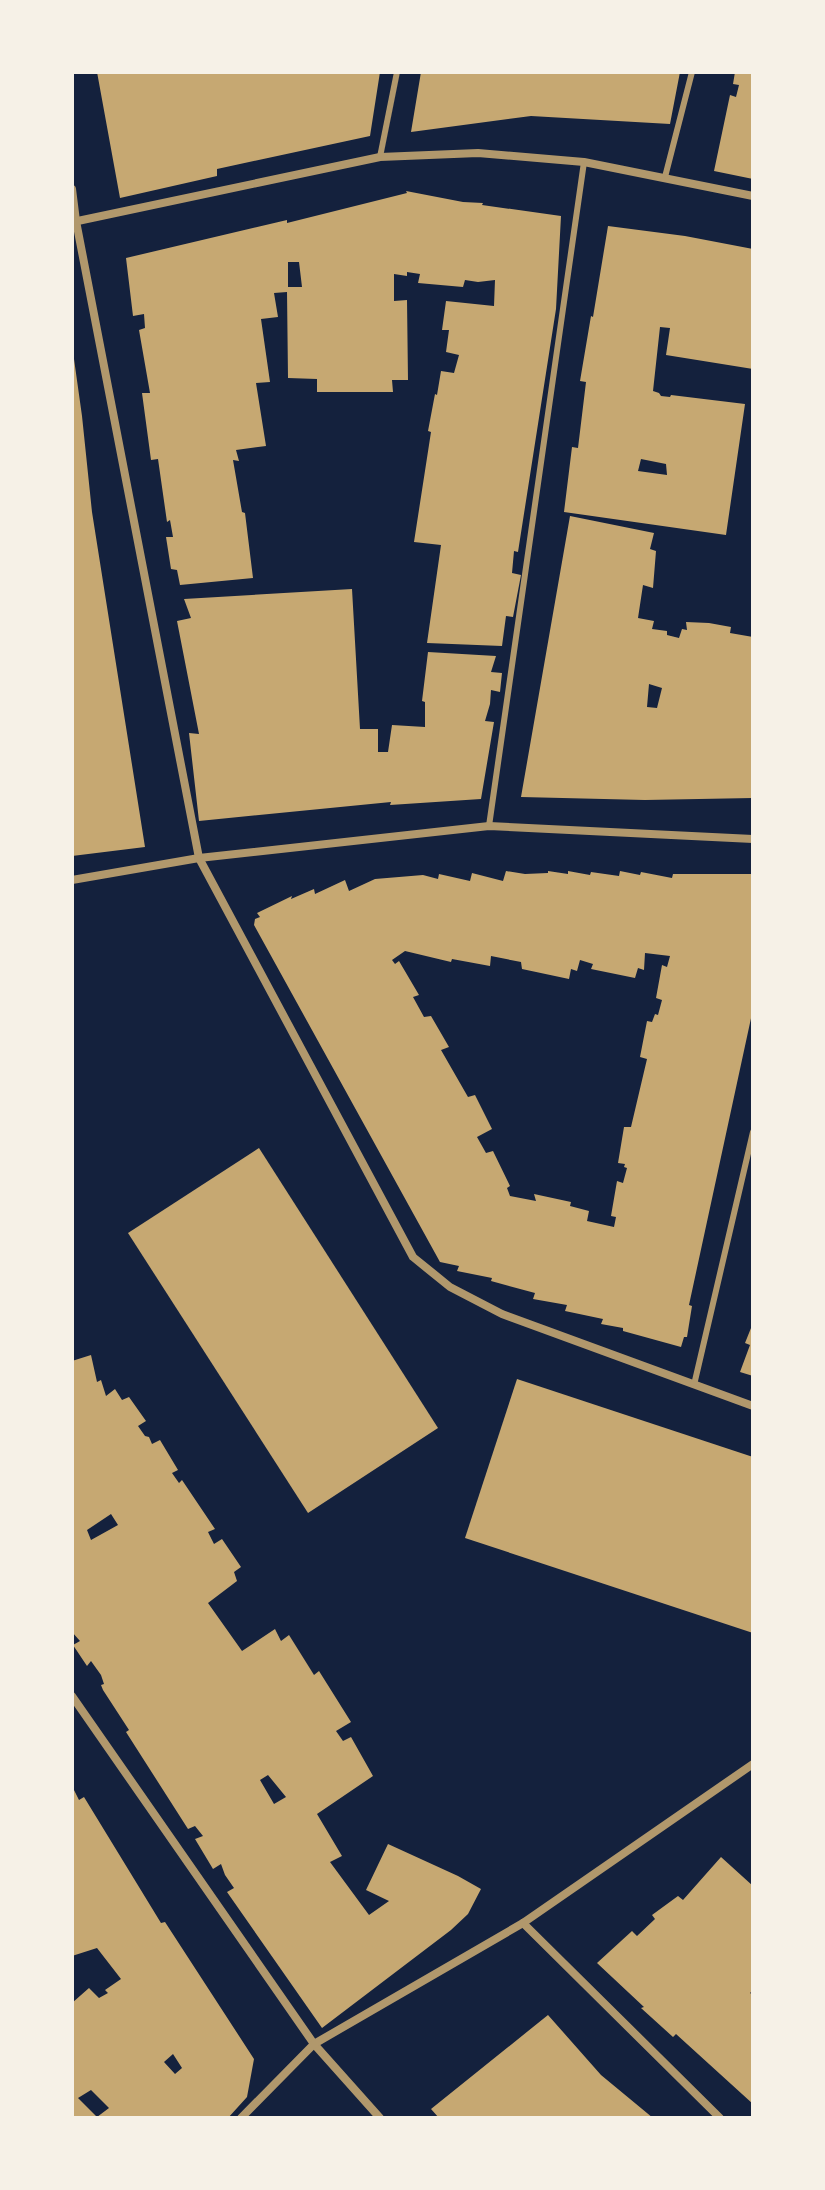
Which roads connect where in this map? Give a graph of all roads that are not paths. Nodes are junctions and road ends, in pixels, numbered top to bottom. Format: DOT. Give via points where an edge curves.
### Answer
graph roads {
  1 [pos="397,72"];
  2 [pos="692,72"];
  3 [pos="380,157"];
  4 [pos="584,162"];
  5 [pos="665,177"];
  6 [pos="72,189"];
  7 [pos="753,196"];
  8 [pos="74,222"];
  9 [pos="489,826"];
  10 [pos="753,839"];
  11 [pos="199,858"];
  12 [pos="72,880"];
  13 [pos="753,1132"];
  14 [pos="694,1385"];
  15 [pos="753,1406"];
  16 [pos="72,1696"];
  17 [pos="753,1764"];
  18 [pos="523,1923"];
  19 [pos="314,2044"];
  20 [pos="241,2118"];
  21 [pos="380,2118"];
  22 [pos="720,2118"];
  1 -- 3 [label="lane"];
  2 -- 5 [label="lane"];
  3 -- 4 [label="street" via="478,153"];
  3 -- 8 [label="street"];
  4 -- 5 [label="street"];
  4 -- 9 [label="lane"];
  5 -- 7 [label="street"];
  6 -- 8 [label="street"];
  8 -- 11 [label="street"];
  9 -- 10 [label="street"];
  9 -- 11 [label="street"];
  11 -- 12 [label="street"];
  11 -- 14 [label="street" via="413,1257 450,1287 502,1314"];
  13 -- 14 [label="lane"];
  14 -- 15 [label="street"];
  16 -- 19 [label="street"];
  17 -- 18 [label="street"];
  18 -- 19 [label="street"];
  18 -- 22 [label="street"];
  19 -- 20 [label="street"];
  19 -- 21 [label="street"];
}
